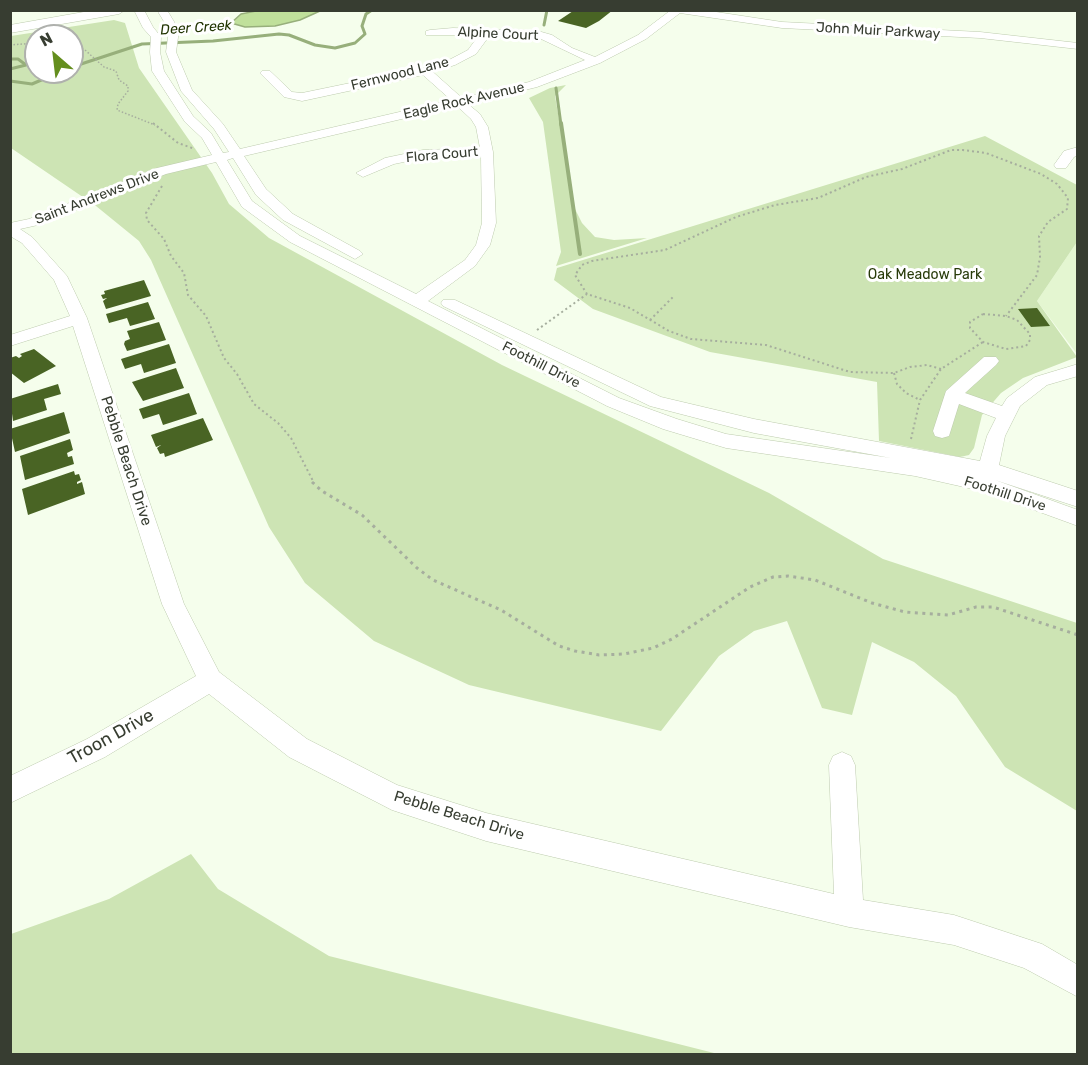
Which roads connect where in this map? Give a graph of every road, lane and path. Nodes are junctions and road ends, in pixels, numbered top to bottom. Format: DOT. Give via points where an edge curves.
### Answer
graph roads {
  1 [pos="85,10"];
  2 [pos="119,10"];
  3 [pos="139,10"];
  4 [pos="162,10"];
  5 [pos="663,10"];
  6 [pos="678,10"];
  7 [pos="708,10"];
  8 [pos="10,23"];
  9 [pos="10,29"];
  10 [pos="487,32"];
  11 [pos="430,33"];
  12 [pos="1077,43"];
  13 [pos="84,51"];
  14 [pos="163,52"];
  15 [pos="591,59"];
  16 [pos="425,71"];
  17 [pos="266,73"];
  18 [pos="457,100"];
  19 [pos="1077,151"];
  20 [pos="487,152"];
  21 [pos="220,153"];
  22 [pos="1061,165"];
  23 [pos="363,173"];
  24 [pos="167,183"];
  25 [pos="10,227"];
  26 [pos="586,294"];
  27 [pos="422,297"];
  28 [pos="673,297"];
  29 [pos="1006,316"];
  30 [pos="79,318"];
  31 [pos="650,320"];
  32 [pos="526,338"];
  33 [pos="10,341"];
  34 [pos="990,361"];
  35 [pos="942,369"];
  36 [pos="1077,370"];
  37 [pos="894,373"];
  38 [pos="952,395"];
  39 [pos="920,400"];
  40 [pos="1007,415"];
  41 [pos="942,431"];
  42 [pos="986,477"];
  43 [pos="1077,499"];
  44 [pos="1077,518"];
  45 [pos="1077,635"];
  46 [pos="210,680"];
  47 [pos="842,765"];
  48 [pos="10,790"];
  49 [pos="849,912"];
  50 [pos="1077,982"];
  1 -- 8 [label="main road"];
  2 -- 9 [label="main road"];
  3 -- 14 [label="street, Foothill Drive"];
  4 -- 14 [label="street, Foothill Drive" via="174,30"];
  5 -- 15 [label="street, Eagle Rock Avenue"];
  6 -- 12 [label="street, John Muir Parkway" via="792,26"];
  6 -- 15 [label="street, Eagle Rock Avenue" via="630,44"];
  7 -- 12 [label="street, John Muir Parkway" via="800,22 992,32"];
  10 -- 11 [label="street, Alpine Court"];
  10 -- 15 [label="street, Alpine Court" via="544,35"];
  10 -- 16 [label="street, Fernwood Lane" via="472,52"];
  13 -- 21 [label="path" via="116,71 119,80 129,87 117,110 151,122 178,143"];
  14 -- 21 [label="street, Foothill Drive" via="158,71 168,89"];
  15 -- 18 [label="street, Eagle Rock Avenue"];
  16 -- 17 [label="street, Fernwood Lane" via="302,97 288,95"];
  16 -- 18 [label="street"];
  18 -- 20 [label="street" via="482,127"];
  18 -- 21 [label="street, Eagle Rock Avenue"];
  19 -- 22 [label="street" via="1069,154"];
  20 -- 23 [label="street, Flora Court" via="423,154 390,161"];
  20 -- 27 [label="street" via="489,223 483,245 470,263"];
  21 -- 25 [label="street, Saint Andrews Drive" via="125,174 22,217"];
  21 -- 27 [label="street, Foothill Drive" via="247,204 295,239"];
  24 -- 45 [label="path" via="147,211 147,219 184,273 188,296 205,314 224,358 254,404 291,438 310,480 367,519 433,580 501,610 559,646 599,655 653,648 750,587 780,576 807,578 905,612 948,615 993,607"];
  25 -- 30 [label="street, Pebble Beach Drive" via="27,240 61,279"];
  26 -- 29 [label="path" via="575,275 582,265 592,261 665,250 736,217 818,198 866,177 902,170 951,150 963,150 986,153 1041,174 1057,184 1068,198 1067,209 1048,222 1040,236 1037,276"];
  26 -- 31 [label="path" via="630,308"];
  26 -- 32 [label="path"];
  27 -- 32 [label="street, Foothill Drive"];
  27 -- 42 [label="street, Foothill Drive" via="613,402 670,424 726,441"];
  28 -- 31 [label="path"];
  29 -- 29 [label="path" via="983,314 970,322 970,328 974,336 994,347 1026,346 1030,334 1017,320"];
  30 -- 33 [label="street"];
  30 -- 46 [label="street, Pebble Beach Drive" via="172,604"];
  31 -- 37 [label="path" via="691,339 766,345 850,372"];
  32 -- 42 [label="street, Foothill Drive" via="656,402"];
  34 -- 38 [label="street"];
  35 -- 37 [label="path" via="927,365"];
  36 -- 40 [label="street" via="1041,381 1013,402"];
  37 -- 39 [label="path" via="897,384"];
  38 -- 40 [label="street"];
  38 -- 41 [label="street"];
  40 -- 42 [label="street" via="996,436"];
  42 -- 43 [label="street, Foothill Drive"];
  42 -- 44 [label="street, Foothill Drive"];
  46 -- 48 [label="street, Troon Drive" via="96,748"];
  46 -- 49 [label="street, Pebble Beach Drive" via="298,748 392,797 486,827"];
  47 -- 49 [label="street"];
  49 -- 50 [label="street, Pebble Beach Drive" via="954,930 1031,956"];
}
